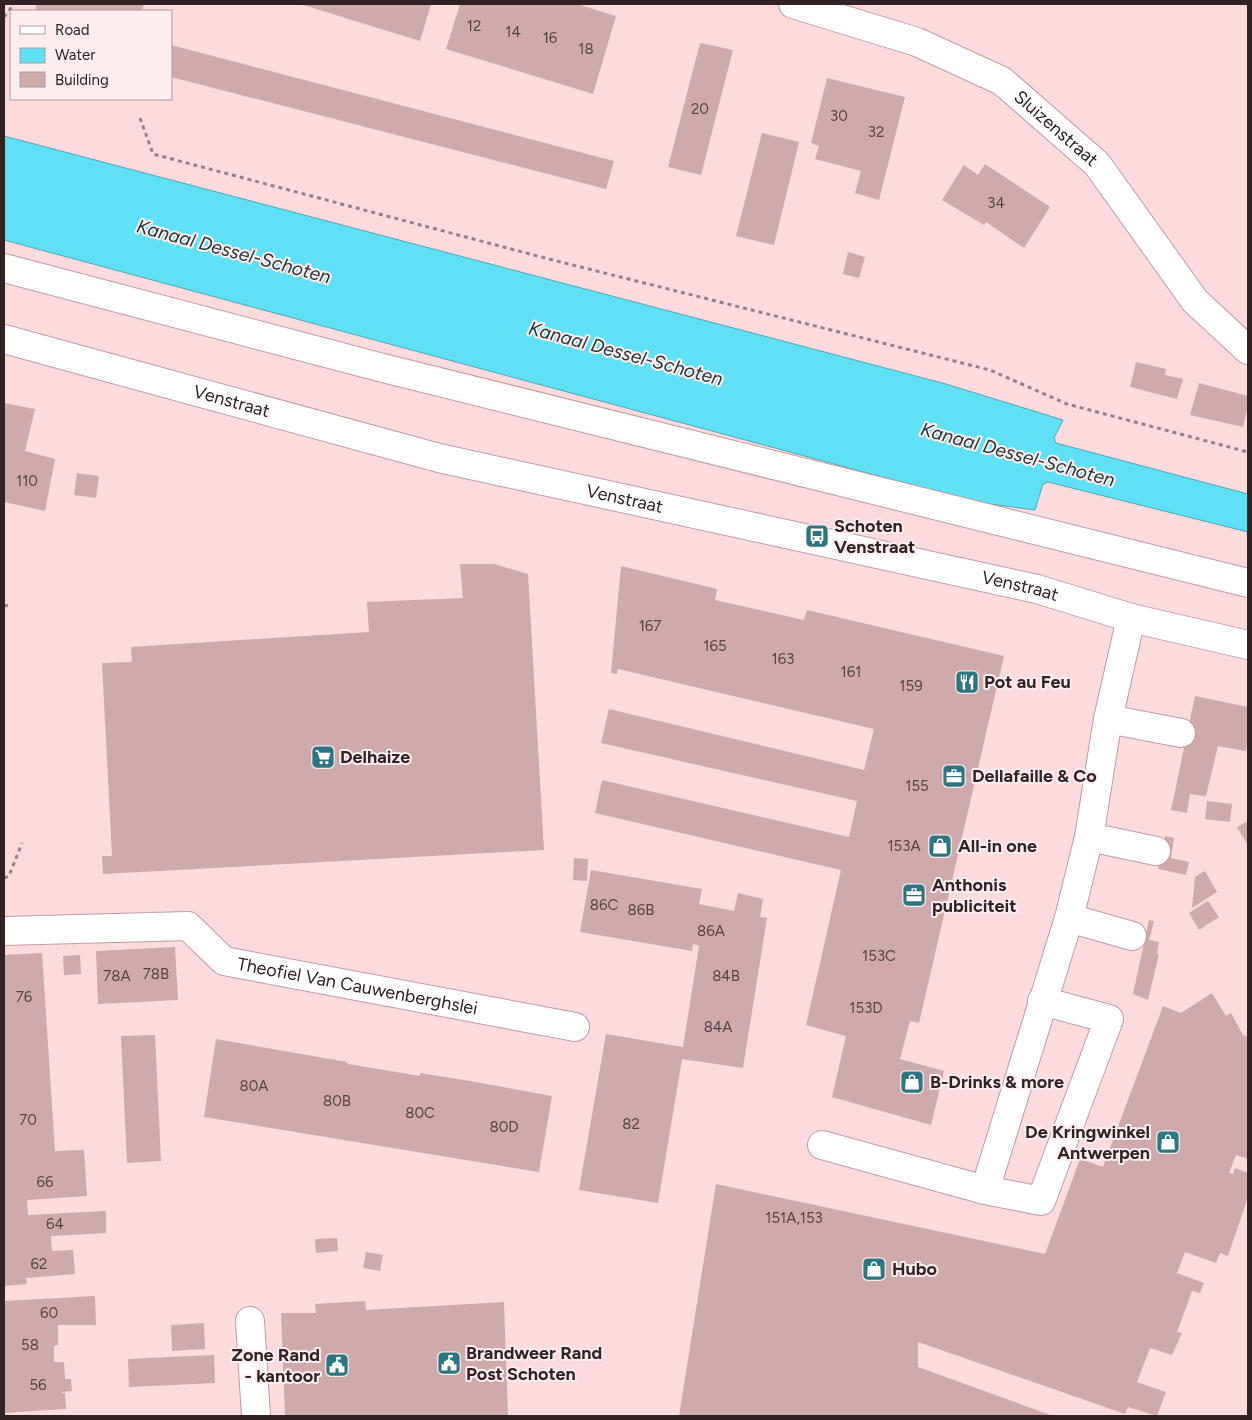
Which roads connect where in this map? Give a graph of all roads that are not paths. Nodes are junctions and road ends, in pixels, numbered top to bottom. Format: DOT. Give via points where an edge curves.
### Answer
graph roads {
  1 [pos="794,4"];
  2 [pos="4,268"];
  3 [pos="4,339"];
  4 [pos="1248,350"];
  5 [pos="1248,583"];
  6 [pos="1131,618"];
  7 [pos="1248,645"];
  8 [pos="1108,719"];
  9 [pos="1181,733"];
  10 [pos="1089,837"];
  11 [pos="1156,851"];
  12 [pos="1069,918"];
  13 [pos="4,931"];
  14 [pos="1132,936"];
  15 [pos="1042,1001"];
  16 [pos="575,1027"];
  17 [pos="822,1145"];
  18 [pos="985,1190"];
  19 [pos="250,1321"];
  20 [pos="256,1416"];
  1 -- 4 [label="street, Sluizenstraat" via="917,42 1002,81 1097,164 1195,301"];
  2 -- 5 [label="street" via="379,367"];
  3 -- 6 [label="street, Venstraat" via="439,458 1037,589"];
  6 -- 7 [label="street, Venstraat"];
  6 -- 8 [label="street"];
  8 -- 9 [label="street"];
  8 -- 10 [label="street"];
  10 -- 11 [label="street"];
  10 -- 12 [label="street"];
  12 -- 14 [label="street"];
  12 -- 15 [label="street"];
  13 -- 16 [label="street, Theofiel Van Cauwenberghslei" via="188,926 224,961"];
  15 -- 18 [label="street"];
  15 -- 18 [label="street" via="1109,1019 1041,1201"];
  17 -- 18 [label="street"];
  19 -- 20 [label="street"];
}
